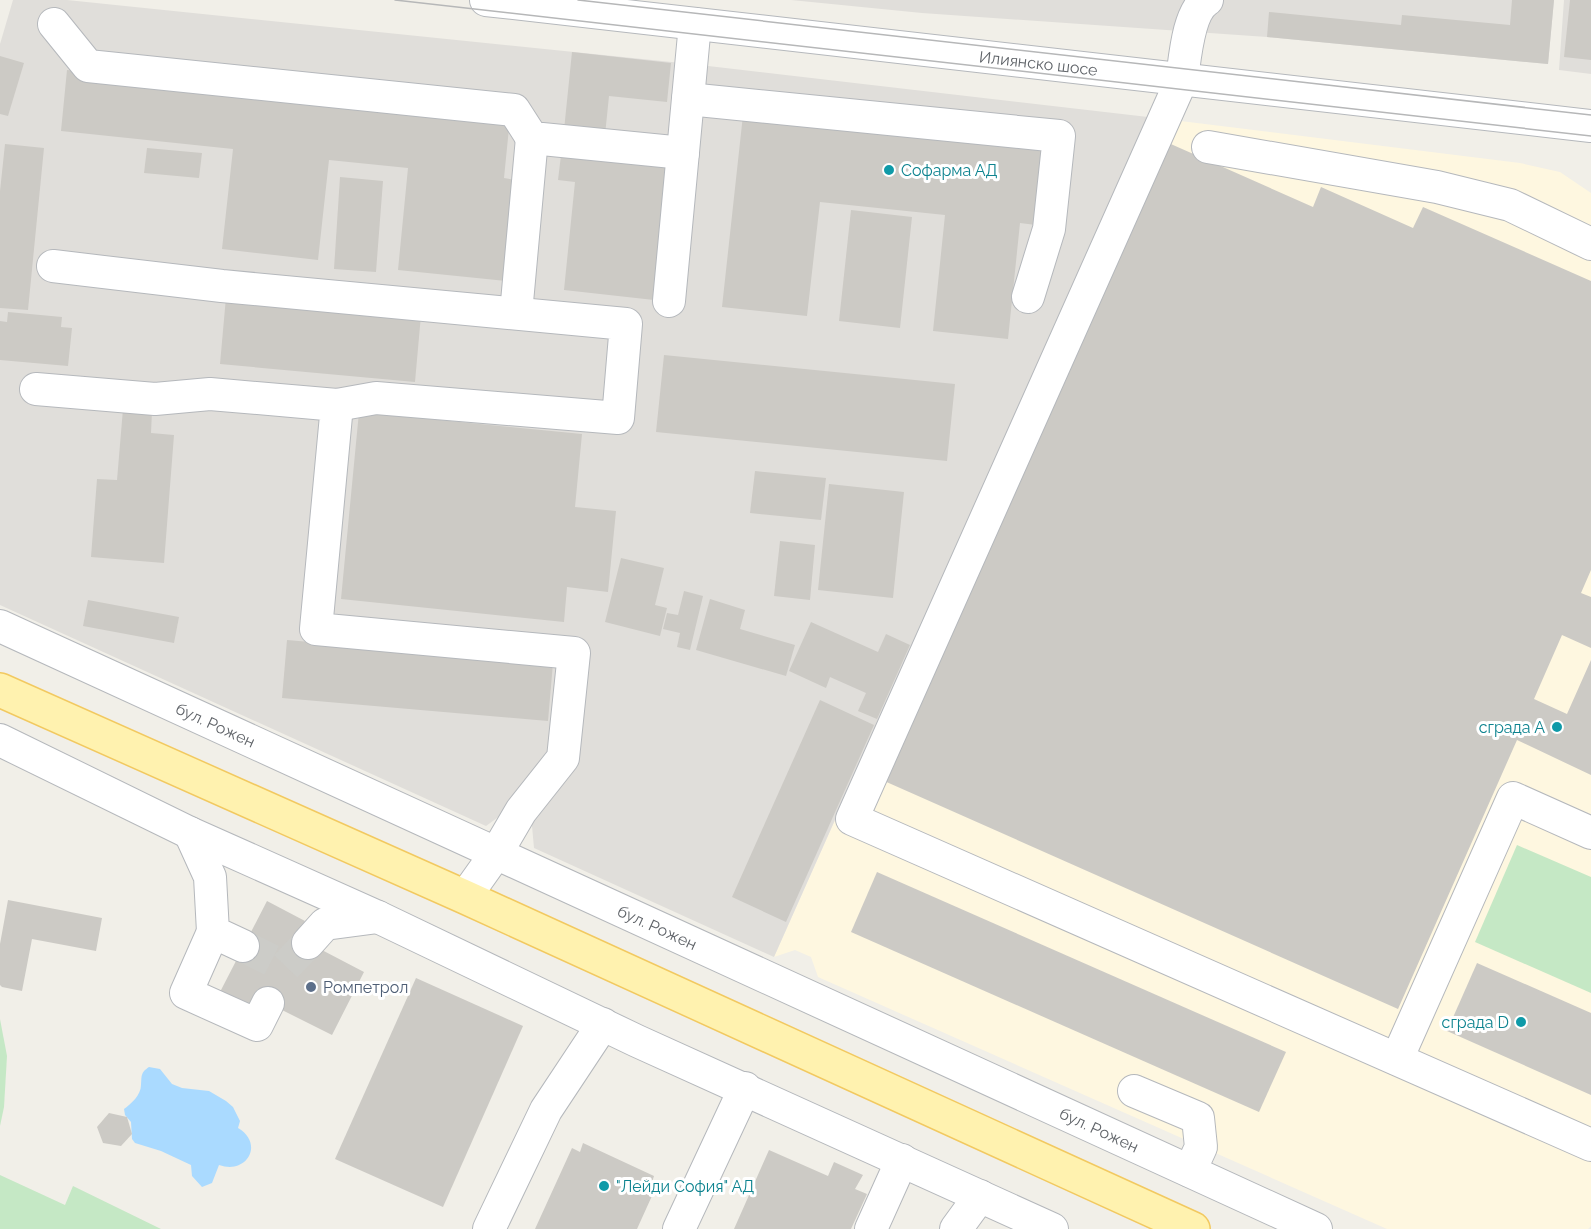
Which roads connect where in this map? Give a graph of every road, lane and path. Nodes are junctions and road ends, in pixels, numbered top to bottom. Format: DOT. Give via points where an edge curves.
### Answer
graph roads {
  1 [pos="486,0"];
  2 [pos="1207,0"];
  3 [pos="54,24"];
  4 [pos="695,24"];
  5 [pos="1182,79"];
  6 [pos="688,99"];
  7 [pos="1591,126"];
  8 [pos="532,138"];
  9 [pos="1208,147"];
  10 [pos="683,153"];
  11 [pos="1591,244"];
  12 [pos="53,266"];
  13 [pos="1028,297"];
  14 [pos="669,301"];
  15 [pos="516,313"];
  16 [pos="36,389"];
  17 [pos="337,405"];
  18 [pos="0,626"];
  19 [pos="0,691"];
  20 [pos="0,740"];
  21 [pos="190,833"];
  22 [pos="1591,833"];
  23 [pos="497,852"];
  24 [pos="465,897"];
  25 [pos="378,917"];
  26 [pos="213,932"];
  27 [pos="308,943"];
  28 [pos="243,946"];
  29 [pos="268,1003"];
  30 [pos="603,1024"];
  31 [pos="1397,1059"];
  32 [pos="745,1088"];
  33 [pos="1134,1090"];
  34 [pos="1591,1145"];
  35 [pos="902,1160"];
  36 [pos="1190,1171"];
  37 [pos="980,1196"];
  38 [pos="489,1229"];
  39 [pos="679,1229"];
  40 [pos="871,1229"];
  41 [pos="956,1229"];
  42 [pos="1052,1229"];
  43 [pos="1193,1229"];
  44 [pos="1316,1229"];
  1 -- 4 [label="street, Илиянско шосе"];
  2 -- 5 [label="street" via="1192,21"];
  3 -- 8 [label="street" via="88,66 514,110"];
  4 -- 5 [label="street, Илиянско шосе"];
  4 -- 6 [label="street"];
  5 -- 7 [label="street, Илиянско шосе"];
  5 -- 31 [label="street" via="852,819"];
  6 -- 10 [label="street"];
  6 -- 13 [label="street" via="1059,136 1049,229"];
  8 -- 10 [label="street"];
  8 -- 15 [label="street"];
  9 -- 11 [label="street" via="1437,187 1499,202"];
  10 -- 14 [label="street"];
  12 -- 15 [label="street"];
  15 -- 17 [label="street" via="626,324 618,418 376,398"];
  16 -- 17 [label="street" via="155,399 210,394"];
  17 -- 23 [label="street" via="316,629 574,652 563,758 521,811"];
  18 -- 23 [label="street, бул. Рожен"];
  19 -- 24 [label="main road"];
  20 -- 21 [label="street"];
  21 -- 25 [label="street"];
  21 -- 26 [label="street" via="210,877"];
  22 -- 31 [label="street" via="1513,798"];
  23 -- 24 [label="street"];
  23 -- 36 [label="street, бул. Рожен"];
  24 -- 43 [label="main road"];
  25 -- 27 [label="street" via="325,924"];
  25 -- 30 [label="street"];
  26 -- 28 [label="street"];
  26 -- 29 [label="street" via="186,993 257,1025"];
  30 -- 32 [label="street"];
  30 -- 38 [label="street" via="546,1110"];
  31 -- 34 [label="street"];
  32 -- 35 [label="street"];
  32 -- 39 [label="street"];
  33 -- 36 [label="street" via="1198,1118 1201,1148"];
  35 -- 37 [label="street"];
  35 -- 40 [label="street"];
  36 -- 44 [label="street, бул. Рожен"];
  37 -- 41 [label="street"];
  37 -- 42 [label="street"];
}
